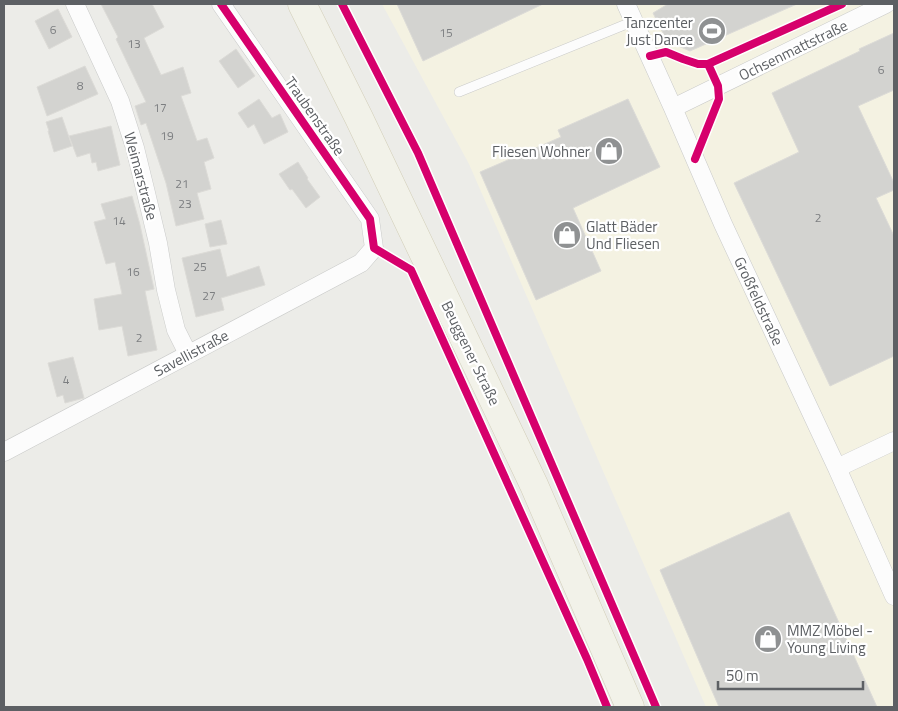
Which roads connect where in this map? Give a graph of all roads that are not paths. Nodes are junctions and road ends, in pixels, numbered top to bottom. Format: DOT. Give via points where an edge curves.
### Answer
graph roads {
  1 [pos="76,4"];
  2 [pos="221,4"];
  3 [pos="302,4"];
  4 [pos="626,4"];
  5 [pos="886,4"];
  6 [pos="634,21"];
  7 [pos="459,92"];
  8 [pos="673,108"];
  9 [pos="374,248"];
  10 [pos="188,354"];
  11 [pos="894,441"];
  12 [pos="4,452"];
  13 [pos="837,468"];
  14 [pos="894,596"];
  15 [pos="630,707"];
  1 -- 10 [label="street, Weimarstraße" via="120,101 148,201 176,330"];
  2 -- 9 [label="street, Traubenstraße" via="370,219"];
  3 -- 15 [label="main road, Beuggener Straße" via="534,485"];
  4 -- 6 [label="street, Großfeldstraße"];
  5 -- 8 [label="street, Ochsenmattstraße"];
  6 -- 7 [label="lane"];
  6 -- 8 [label="street, Großfeldstraße"];
  8 -- 13 [label="street, Großfeldstraße" via="723,224"];
  9 -- 10 [label="street, Savellistraße" via="361,263"];
  10 -- 12 [label="street, Savellistraße"];
  11 -- 13 [label="street"];
  13 -- 14 [label="street, Großfeldstraße"];
}
